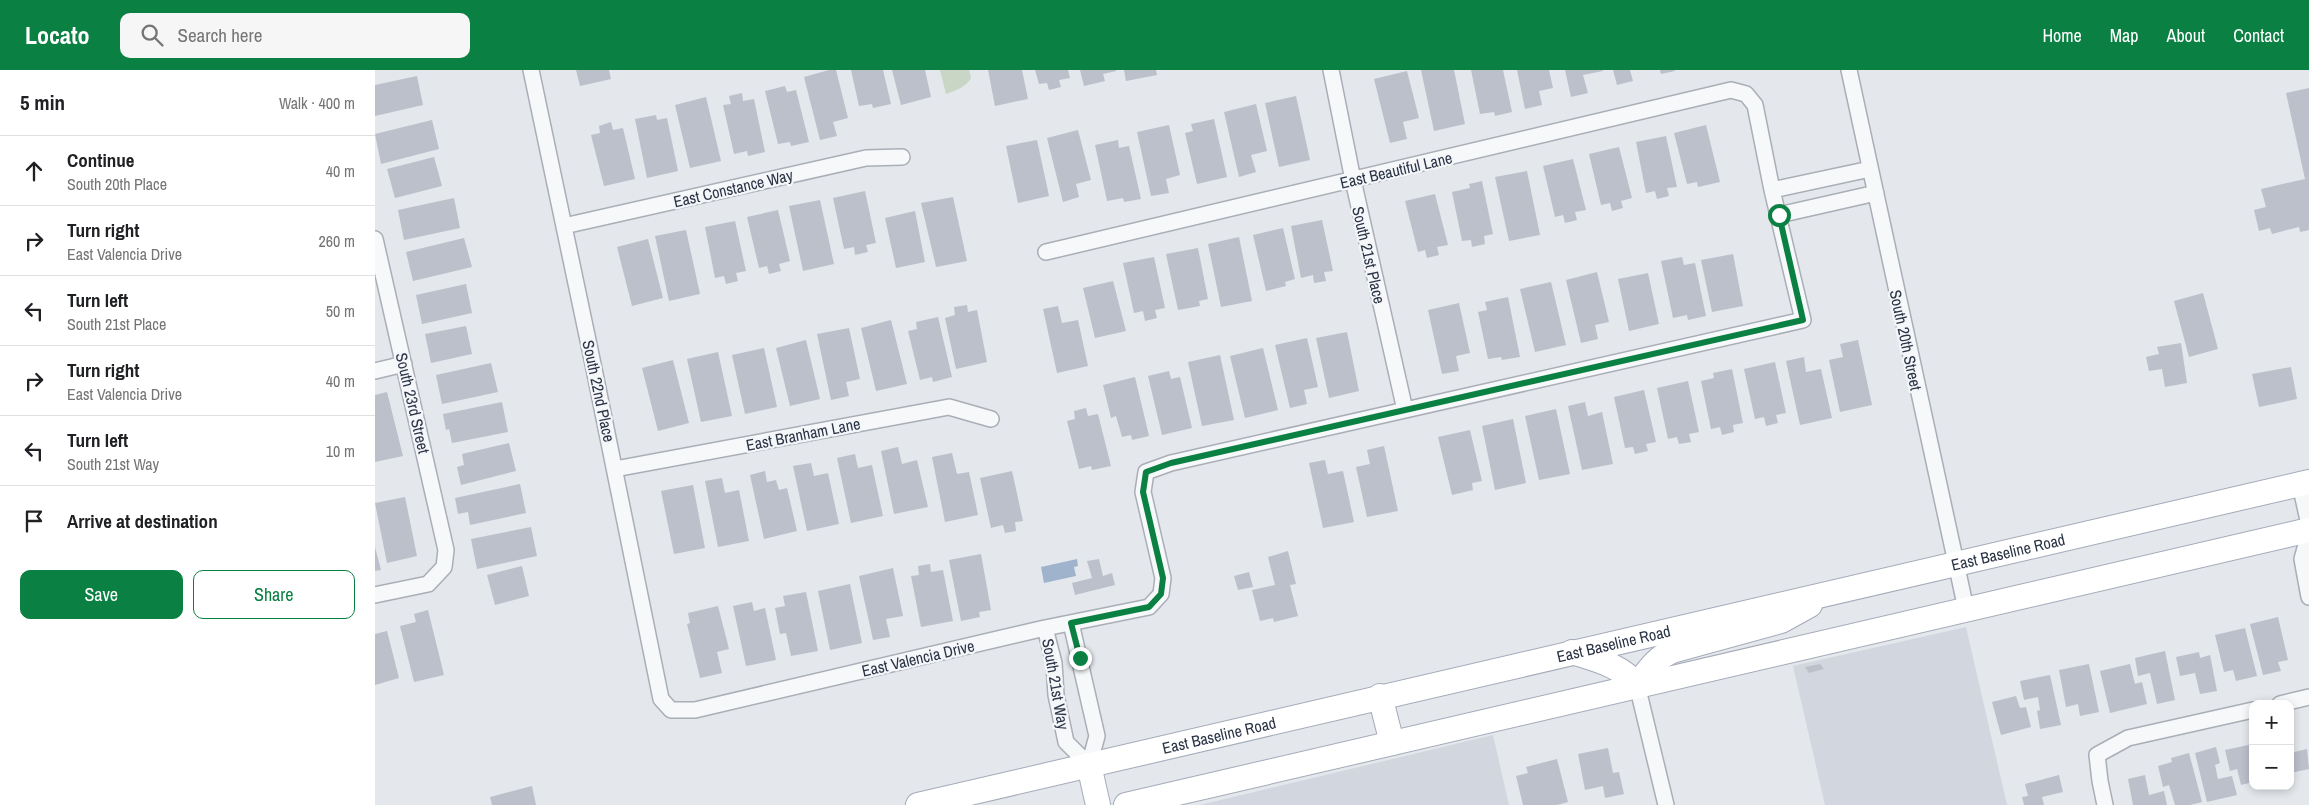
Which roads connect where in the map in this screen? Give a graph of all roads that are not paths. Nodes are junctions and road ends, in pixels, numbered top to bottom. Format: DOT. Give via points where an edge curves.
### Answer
graph roads {
  1 [pos="531,70"];
  2 [pos="1331,70"];
  3 [pos="1849,70"];
  4 [pos="902,157"];
  5 [pos="1870,168"];
  6 [pos="1353,180"];
  7 [pos="1772,190"];
  8 [pos="1876,193"];
  9 [pos="1779,215"];
  10 [pos="564,226"];
  11 [pos="375,239"];
  12 [pos="1046,252"];
  13 [pos="404,364"];
  14 [pos="375,371"];
  15 [pos="1405,410"];
  16 [pos="991,419"];
  17 [pos="615,469"];
  18 [pos="2305,483"];
  19 [pos="2309,525"];
  20 [pos="2309,532"];
  21 [pos="1956,564"];
  22 [pos="1834,591"];
  23 [pos="375,595"];
  24 [pos="2309,597"];
  25 [pos="1966,609"];
  26 [pos="1071,623"];
  27 [pos="1045,628"];
  28 [pos="1572,652"];
  29 [pos="1637,685"];
  30 [pos="1380,696"];
  31 [pos="2309,697"];
  32 [pos="2294,701"];
  33 [pos="671,710"];
  34 [pos="2249,711"];
  35 [pos="1392,743"];
  36 [pos="1089,765"];
  37 [pos="918,805"];
  38 [pos="1098,805"];
  39 [pos="1126,805"];
  40 [pos="1666,805"];
  41 [pos="2105,805"];
  1 -- 10 [label="street, South 22nd Place"];
  2 -- 6 [label="street, South 21st Place"];
  3 -- 5 [label="street, South 20th Street"];
  4 -- 10 [label="street, East Constance Way" via="865,158"];
  5 -- 7 [label="street"];
  5 -- 8 [label="street, South 20th Street"];
  6 -- 7 [label="street, East Beautiful Lane" via="1731,90 1746,94 1755,105"];
  6 -- 12 [label="street, East Beautiful Lane"];
  6 -- 15 [label="street, South 21st Place"];
  7 -- 9 [label="street"];
  8 -- 9 [label="street"];
  8 -- 21 [label="street, South 20th Street"];
  9 -- 15 [label="street" via="1803,320"];
  10 -- 17 [label="street, South 22nd Place"];
  11 -- 13 [label="street, South 23rd Street"];
  13 -- 14 [label="street"];
  13 -- 23 [label="street, South 23rd Street" via="446,550 444,567 428,584"];
  15 -- 26 [label="street, East Valencia Drive" via="1171,463 1146,472 1143,492 1163,578 1161,594 1149,607"];
  16 -- 17 [label="street, East Branham Lane" via="949,407"];
  17 -- 33 [label="street, South 22nd Place" via="661,699"];
  18 -- 19 [label="street"];
  18 -- 21 [label="main road, East Baseline Road"];
  20 -- 24 [label="street" via="2302,560"];
  20 -- 25 [label="main road"];
  21 -- 22 [label="main road, East Baseline Road"];
  21 -- 25 [label="street, South 20th Street"];
  22 -- 28 [label="main road, East Baseline Road"];
  22 -- 29 [label="main road" via="1781,621 1662,655"];
  25 -- 29 [label="main road"];
  26 -- 27 [label="street, East Valencia Drive"];
  26 -- 36 [label="street, South 21st Way" via="1097,736"];
  27 -- 33 [label="street, East Valencia Drive" via="695,710"];
  27 -- 36 [label="street, South 21st Way" via="1067,742"];
  28 -- 29 [label="main road" via="1627,673"];
  28 -- 30 [label="main road, East Baseline Road"];
  29 -- 35 [label="main road"];
  29 -- 40 [label="street"];
  30 -- 35 [label="main road"];
  30 -- 36 [label="main road, East Baseline Road"];
  31 -- 32 [label="street"];
  34 -- 41 [label="street" via="2128,738 2097,755"];
  35 -- 39 [label="main road"];
  36 -- 37 [label="main road, East Baseline Road"];
  36 -- 38 [label="main road"];
}
